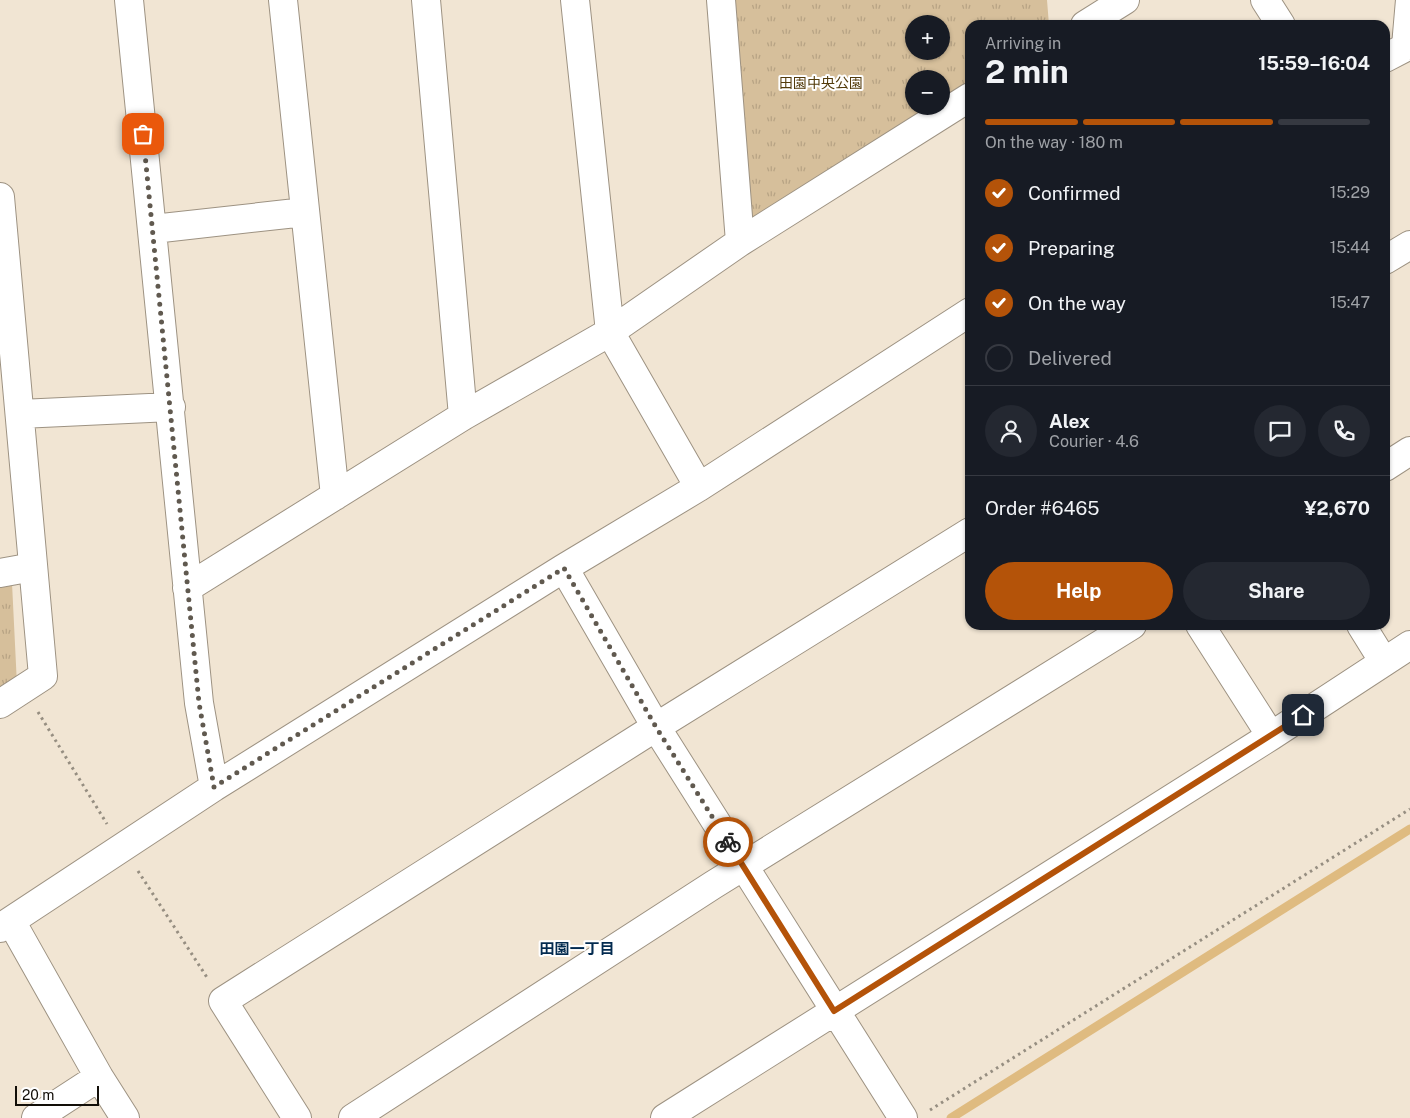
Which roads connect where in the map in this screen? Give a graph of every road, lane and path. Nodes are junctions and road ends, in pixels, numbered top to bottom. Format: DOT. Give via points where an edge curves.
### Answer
graph roads {
  1 [pos="129,0"];
  2 [pos="283,0"];
  3 [pos="426,0"];
  4 [pos="575,0"];
  5 [pos="721,0"];
  6 [pos="1125,0"];
  7 [pos="1265,0"];
  8 [pos="1410,0"];
  9 [pos="1093,20"];
  10 [pos="1279,20"];
  11 [pos="1400,50"];
  12 [pos="965,100"];
  13 [pos="0,197"];
  14 [pos="305,212"];
  15 [pos="153,229"];
  16 [pos="740,242"];
  17 [pos="1410,245"];
  18 [pos="3,248"];
  19 [pos="1390,257"];
  20 [pos="965,315"];
  21 [pos="610,332"];
  22 [pos="171,408"];
  23 [pos="20,414"];
  24 [pos="462,416"];
  25 [pos="1410,451"];
  26 [pos="1390,464"];
  27 [pos="699,487"];
  28 [pos="335,496"];
  29 [pos="965,535"];
  30 [pos="33,566"];
  31 [pos="564,568"];
  32 [pos="0,572"];
  33 [pos="187,588"];
  34 [pos="1124,630"];
  35 [pos="1203,630"];
  36 [pos="1364,630"];
  37 [pos="1410,645"];
  38 [pos="1384,662"];
  39 [pos="23,688"];
  40 [pos="0,704"];
  41 [pos="656,727"];
  42 [pos="1271,736"];
  43 [pos="214,787"];
  44 [pos="1410,809"];
  45 [pos="122,848"];
  46 [pos="743,867"];
  47 [pos="5,925"];
  48 [pos="223,1001"];
  49 [pos="834,1011"];
  50 [pos="99,1077"];
  51 [pos="914,1115"];
  52 [pos="36,1118"];
  53 [pos="125,1118"];
  54 [pos="297,1118"];
  55 [pos="353,1118"];
  56 [pos="665,1118"];
  1 -- 15 [label="street"];
  2 -- 14 [label="street"];
  3 -- 24 [label="street"];
  4 -- 21 [label="street"];
  5 -- 16 [label="street"];
  6 -- 9 [label="street"];
  7 -- 10 [label="street"];
  8 -- 11 [label="street"];
  12 -- 16 [label="street"];
  13 -- 18 [label="street"];
  14 -- 15 [label="street"];
  14 -- 28 [label="street"];
  15 -- 22 [label="street"];
  16 -- 21 [label="street"];
  17 -- 19 [label="street"];
  18 -- 23 [label="street"];
  20 -- 27 [label="street"];
  21 -- 24 [label="street"];
  21 -- 27 [label="street"];
  22 -- 23 [label="street"];
  22 -- 33 [label="street"];
  23 -- 30 [label="street"];
  24 -- 28 [label="street"];
  25 -- 26 [label="street"];
  27 -- 31 [label="street"];
  28 -- 33 [label="street"];
  29 -- 41 [label="street"];
  30 -- 32 [label="street"];
  30 -- 39 [label="street" via="43,676"];
  31 -- 41 [label="street"];
  31 -- 43 [label="street"];
  33 -- 43 [label="street" via="199,703"];
  34 -- 46 [label="street"];
  35 -- 42 [label="street"];
  36 -- 38 [label="street"];
  37 -- 38 [label="street"];
  38 -- 42 [label="street"];
  39 -- 40 [label="street"];
  39 -- 45 [label="path"];
  41 -- 46 [label="street"];
  41 -- 48 [label="street"];
  42 -- 49 [label="street"];
  43 -- 45 [label="street"];
  44 -- 51 [label="path"];
  45 -- 47 [label="street"];
  45 -- 48 [label="path"];
  46 -- 49 [label="street"];
  46 -- 55 [label="street"];
  47 -- 50 [label="street"];
  48 -- 54 [label="street"];
  49 -- 51 [label="street"];
  49 -- 56 [label="street"];
  50 -- 52 [label="street"];
  50 -- 53 [label="street"];
}
